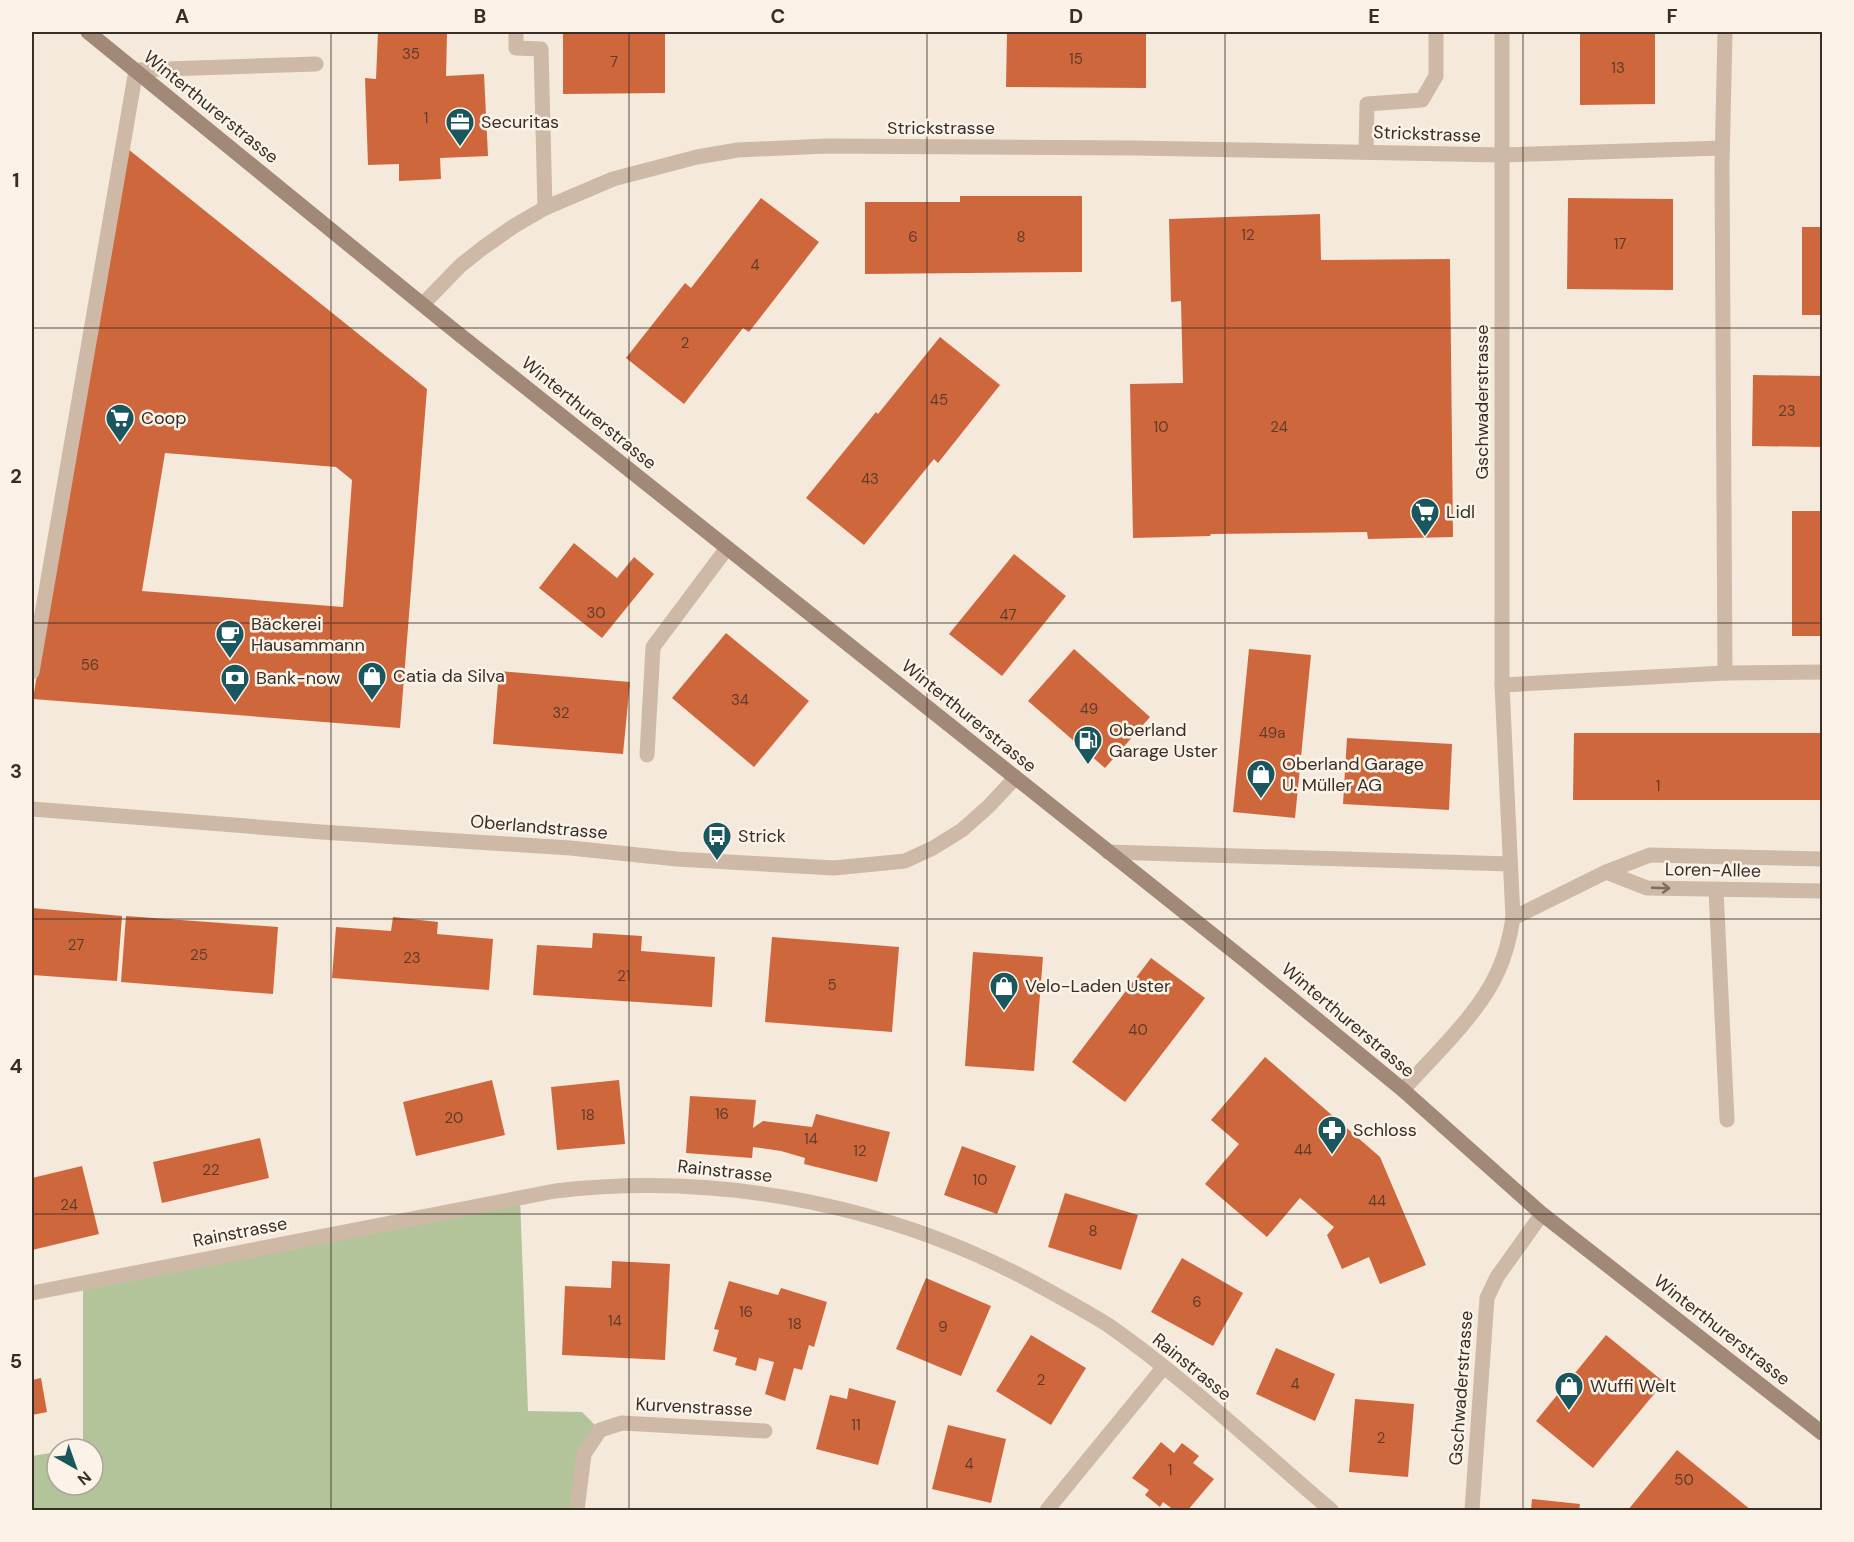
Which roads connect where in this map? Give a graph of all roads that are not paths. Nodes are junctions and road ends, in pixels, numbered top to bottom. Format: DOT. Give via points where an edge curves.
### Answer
graph roads {
  1 [pos="88,32"];
  2 [pos="516,32"];
  3 [pos="1436,32"];
  4 [pos="1502,32"];
  5 [pos="1725,32"];
  6 [pos="316,64"];
  7 [pos="136,70"];
  8 [pos="1722,148"];
  9 [pos="1366,151"];
  10 [pos="1502,155"];
  11 [pos="544,208"];
  12 [pos="423,304"];
  13 [pos="727,549"];
  14 [pos="32,672"];
  15 [pos="1822,672"];
  16 [pos="1725,673"];
  17 [pos="1502,685"];
  18 [pos="647,755"];
  19 [pos="1015,778"];
  20 [pos="32,809"];
  21 [pos="1108,852"];
  22 [pos="1822,859"];
  23 [pos="1510,864"];
  24 [pos="1606,872"];
  25 [pos="1716,890"];
  26 [pos="1822,891"];
  27 [pos="1513,918"];
  28 [pos="1403,1090"];
  29 [pos="1727,1120"];
  30 [pos="1542,1214"];
  31 [pos="32,1293"];
  32 [pos="1163,1368"];
  33 [pos="765,1431"];
  34 [pos="1822,1434"];
  35 [pos="577,1510"];
  36 [pos="1047,1510"];
  37 [pos="1331,1510"];
  38 [pos="1472,1510"];
  1 -- 7 [label="main road, Winterthurerstrasse"];
  2 -- 11 [label="street" via="516,48 541,49"];
  3 -- 9 [label="street" via="1436,76 1422,100 1367,104"];
  4 -- 10 [label="street, Gschwaderstrasse"];
  5 -- 8 [label="street"];
  6 -- 7 [label="street"];
  7 -- 12 [label="main road, Winterthurerstrasse"];
  7 -- 14 [label="street"];
  8 -- 10 [label="street"];
  8 -- 16 [label="street"];
  9 -- 10 [label="street, Strickstrasse"];
  9 -- 11 [label="street, Strickstrasse" via="767,148 654,167 613,179"];
  10 -- 17 [label="street, Gschwaderstrasse"];
  11 -- 12 [label="street, Strickstrasse" via="484,247"];
  12 -- 13 [label="main road, Winterthurerstrasse"];
  13 -- 18 [label="street" via="653,647"];
  13 -- 19 [label="main road, Winterthurerstrasse"];
  15 -- 16 [label="street"];
  16 -- 17 [label="street"];
  17 -- 23 [label="street, Gschwaderstrasse"];
  19 -- 20 [label="street, Oberlandstrasse" via="962,830 933,848 905,861 834,868"];
  19 -- 21 [label="main road, Winterthurerstrasse"];
  21 -- 23 [label="street"];
  21 -- 28 [label="main road, Winterthurerstrasse"];
  22 -- 24 [label="street, Loren-Allee" via="1650,855"];
  23 -- 27 [label="street, Gschwaderstrasse"];
  24 -- 25 [label="street, Loren-Allee, one-way" via="1647,888"];
  24 -- 27 [label="street, Loren-Allee"];
  25 -- 26 [label="street, Loren-Allee"];
  25 -- 29 [label="street"];
  27 -- 28 [label="street, Gschwaderstrasse" via="1497,973 1478,1004"];
  28 -- 30 [label="main road, Winterthurerstrasse"];
  30 -- 34 [label="main road, Winterthurerstrasse"];
  30 -- 38 [label="street, Gschwaderstrasse" via="1497,1277 1487,1298"];
  31 -- 32 [label="street, Rainstrasse" via="532,1195 608,1186 674,1185 794,1198 922,1233 999,1265 1086,1312"];
  32 -- 36 [label="street"];
  32 -- 37 [label="street, Rainstrasse"];
  33 -- 35 [label="street, Kurvenstrasse" via="622,1423 600,1430 585,1454"];
}
